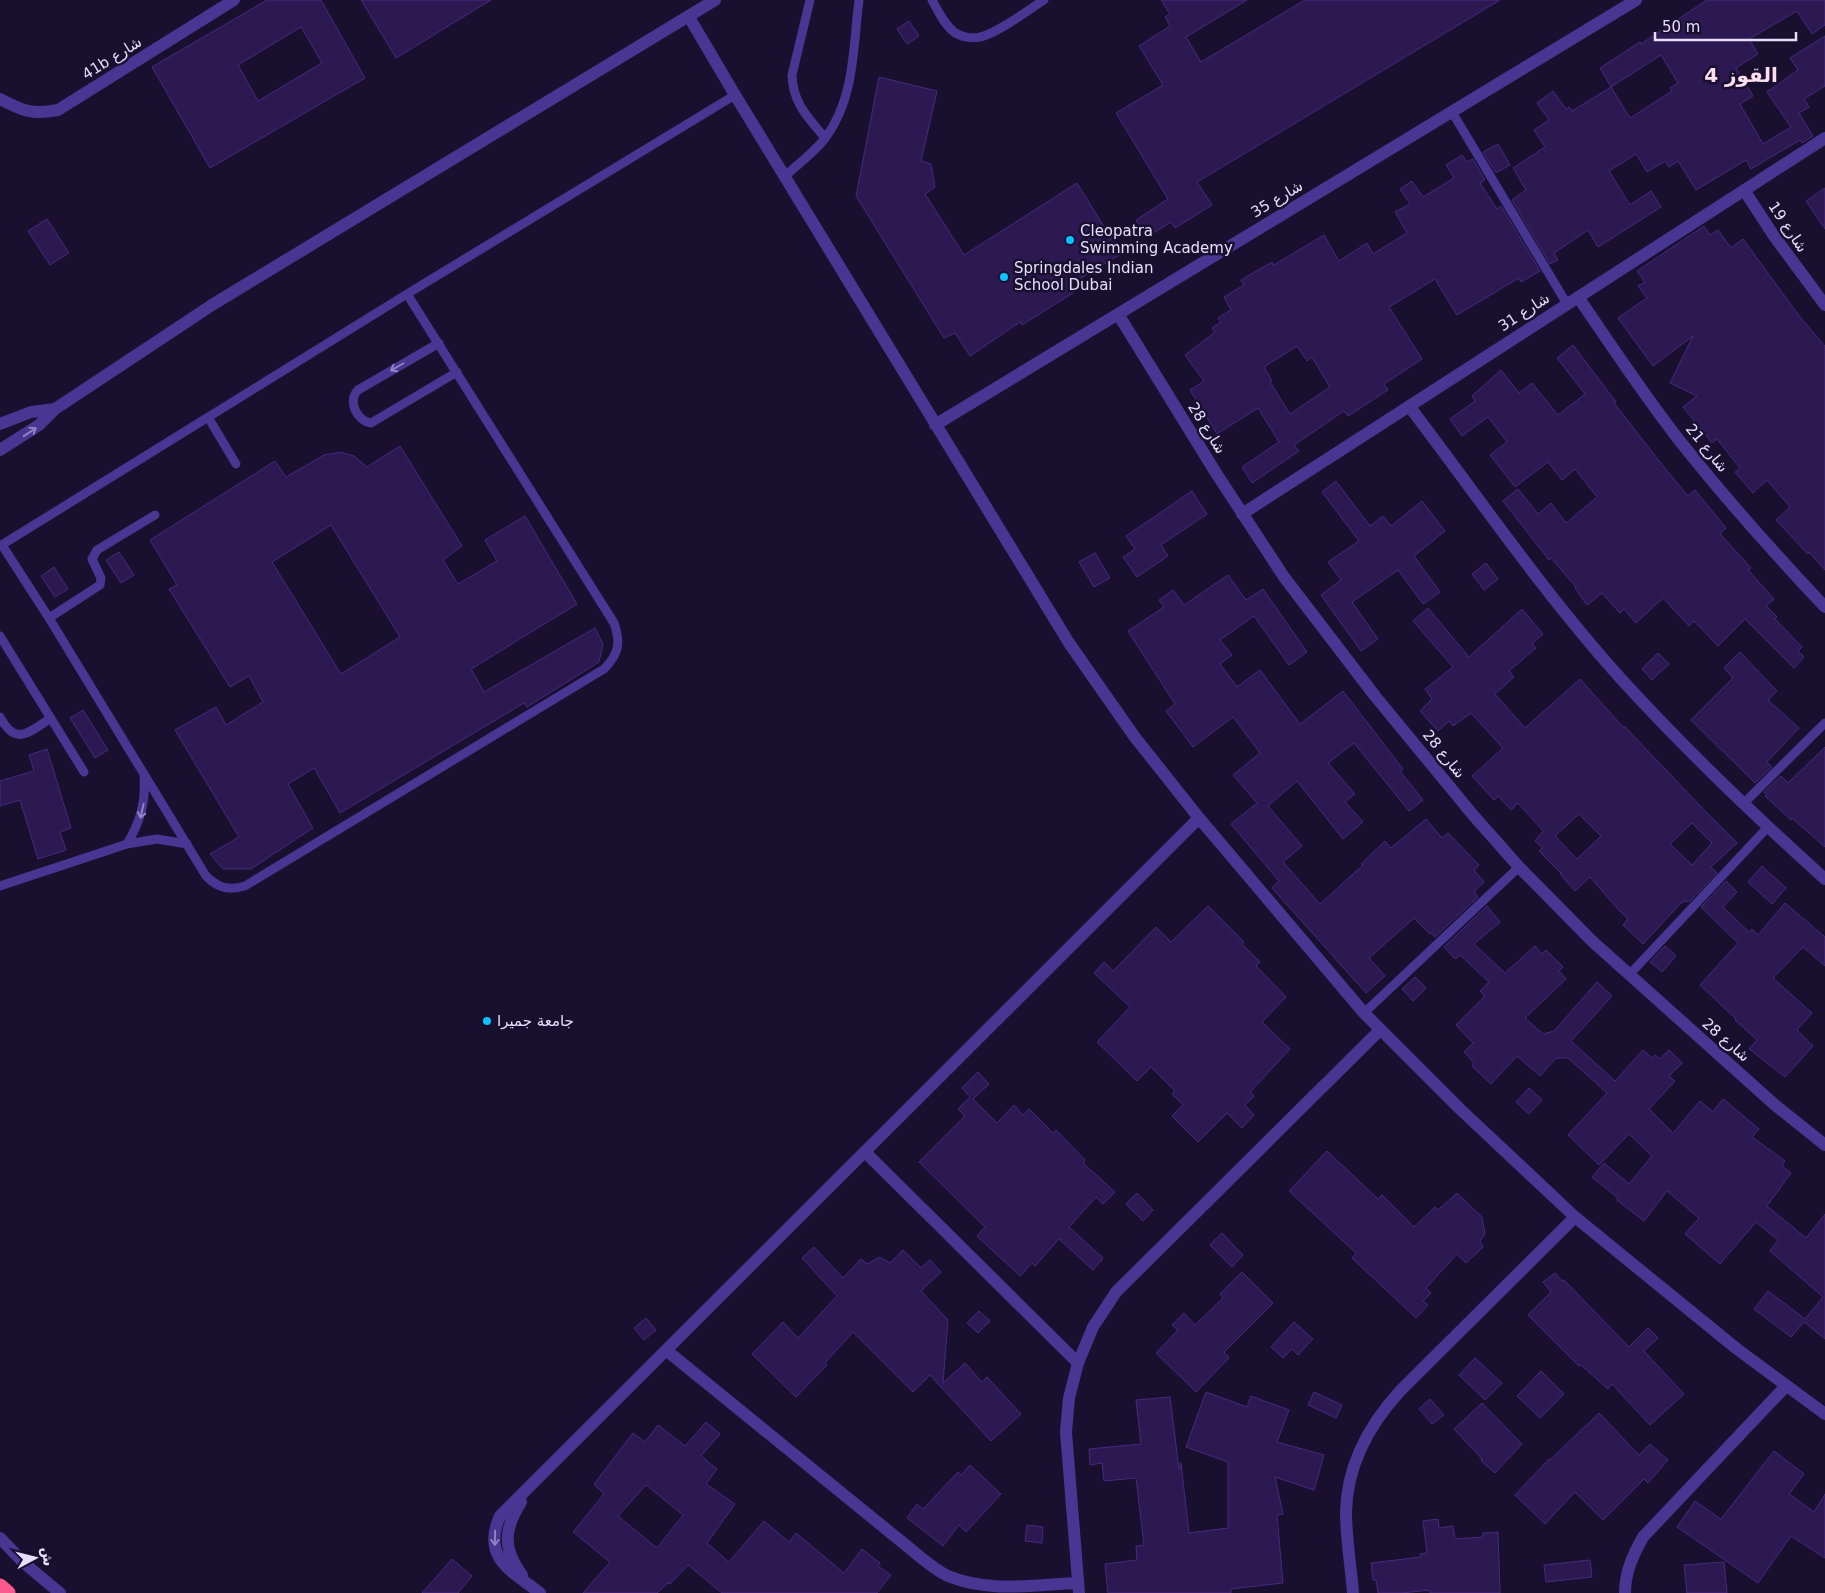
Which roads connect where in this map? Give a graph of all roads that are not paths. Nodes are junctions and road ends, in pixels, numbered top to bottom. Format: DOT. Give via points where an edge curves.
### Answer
graph roads {
  1 [pos="234,0"];
  2 [pos="715,0"];
  3 [pos="810,0"];
  4 [pos="859,0"];
  5 [pos="932,0"];
  6 [pos="1044,0"];
  7 [pos="1636,0"];
  8 [pos="689,17"];
  9 [pos="735,96"];
  10 [pos="0,99"];
  11 [pos="1452,112"];
  12 [pos="825,138"];
  13 [pos="1825,138"];
  14 [pos="784,177"];
  15 [pos="1744,190"];
  16 [pos="407,294"];
  17 [pos="1573,300"];
  18 [pos="1825,305"];
  19 [pos="1118,314"];
  20 [pos="439,343"];
  21 [pos="457,372"];
  22 [pos="1409,406"];
  23 [pos="55,409"];
  24 [pos="208,418"];
  25 [pos="0,424"];
  26 [pos="935,425"];
  27 [pos="0,450"];
  28 [pos="236,464"];
  29 [pos="1242,514"];
  30 [pos="155,515"];
  31 [pos="1,546"];
  32 [pos="1825,607"];
  33 [pos="49,618"];
  34 [pos="0,636"];
  35 [pos="0,718"];
  36 [pos="51,718"];
  37 [pos="1825,723"];
  38 [pos="84,772"];
  39 [pos="144,775"];
  40 [pos="1743,804"];
  41 [pos="1199,818"];
  42 [pos="1767,828"];
  43 [pos="127,844"];
  44 [pos="187,844"];
  45 [pos="1518,867"];
  46 [pos="1825,879"];
  47 [pos="0,886"];
  48 [pos="1629,975"];
  49 [pos="1364,1013"];
  50 [pos="1380,1030"];
  51 [pos="1825,1144"];
  52 [pos="865,1152"];
  53 [pos="1576,1217"];
  54 [pos="666,1350"];
  55 [pos="1078,1363"];
  56 [pos="1786,1386"];
  57 [pos="1825,1414"];
  58 [pos="0,1538"];
  59 [pos="0,1586"];
  60 [pos="1078,1588"];
  61 [pos="8,1593"];
  62 [pos="60,1593"];
  63 [pos="540,1593"];
  64 [pos="1353,1593"];
  65 [pos="1625,1593"];
  1 -- 10 [label="street, 41b شارع" via="58,110 26,112"];
  2 -- 8 [label="street"];
  3 -- 12 [label="lane" via="792,87 801,109"];
  4 -- 12 [label="lane" via="848,92 843,108"];
  5 -- 6 [label="lane" via="956,33 979,38"];
  7 -- 11 [label="street, شارع 35"];
  8 -- 9 [label="street"];
  8 -- 23 [label="street" via="212,305"];
  9 -- 14 [label="street"];
  9 -- 16 [label="lane"];
  11 -- 17 [label="lane"];
  11 -- 19 [label="street, شارع 35"];
  12 -- 14 [label="lane"];
  13 -- 15 [label="street, شارع 31"];
  14 -- 26 [label="street"];
  15 -- 17 [label="street, شارع 31"];
  15 -- 18 [label="street, شارع 19"];
  16 -- 20 [label="lane"];
  16 -- 24 [label="lane"];
  17 -- 22 [label="street, شارع 31"];
  17 -- 32 [label="street, شارع 21" via="1679,439 1749,524"];
  19 -- 26 [label="street, شارع 35"];
  19 -- 29 [label="street, شارع 28"];
  20 -- 21 [label="lane"];
  20 -- 21 [label="lane, one-way" via="358,390 352,397 353,405 362,420 371,423"];
  21 -- 44 [label="lane" via="614,623 618,648 613,660 604,669 245,886 229,889 214,884"];
  22 -- 29 [label="street, شارع 31"];
  22 -- 40 [label="street" via="1579,629 1622,680"];
  23 -- 25 [label="street" via="30,412"];
  27 -- 23 [label="street, one-way" via="40,425"];
  24 -- 28 [label="lane"];
  24 -- 31 [label="lane"];
  26 -- 41 [label="street" via="1069,643 1134,736"];
  29 -- 45 [label="street, شارع 28" via="1284,577 1375,696"];
  30 -- 33 [label="lane" via="97,550 92,559 101,578 100,585"];
  31 -- 33 [label="lane"];
  33 -- 39 [label="lane"];
  34 -- 36 [label="lane"];
  35 -- 36 [label="lane" via="6,729 20,735"];
  36 -- 38 [label="lane"];
  37 -- 40 [label="lane"];
  39 -- 43 [label="lane, one-way" via="142,811"];
  39 -- 44 [label="lane"];
  40 -- 42 [label="street"];
  41 -- 49 [label="street"];
  41 -- 52 [label="street"];
  42 -- 46 [label="street"];
  42 -- 48 [label="lane"];
  43 -- 44 [label="lane" via="157,840"];
  43 -- 47 [label="lane"];
  45 -- 48 [label="street, شارع 28"];
  45 -- 49 [label="lane"];
  48 -- 51 [label="street, شارع 28" via="1775,1105"];
  49 -- 50 [label="street"];
  50 -- 53 [label="street"];
  50 -- 55 [label="street" via="1116,1292 1093,1327"];
  52 -- 54 [label="street"];
  52 -- 55 [label="street"];
  53 -- 56 [label="street"];
  53 -- 64 [label="street" via="1400,1391 1372,1426 1361,1446 1348,1489 1346,1512"];
  54 -- 60 [label="street" via="918,1556 946,1575 965,1582 1004,1588"];
  54 -- 63 [label="street" via="500,1516 494,1537 499,1559"];
  55 -- 60 [label="street" via="1069,1398 1066,1432"];
  56 -- 57 [label="street"];
  56 -- 65 [label="street" via="1643,1537 1631,1560"];
  58 -- 62 [label="street"];
  59 -- 61 [label="highway"];
}
